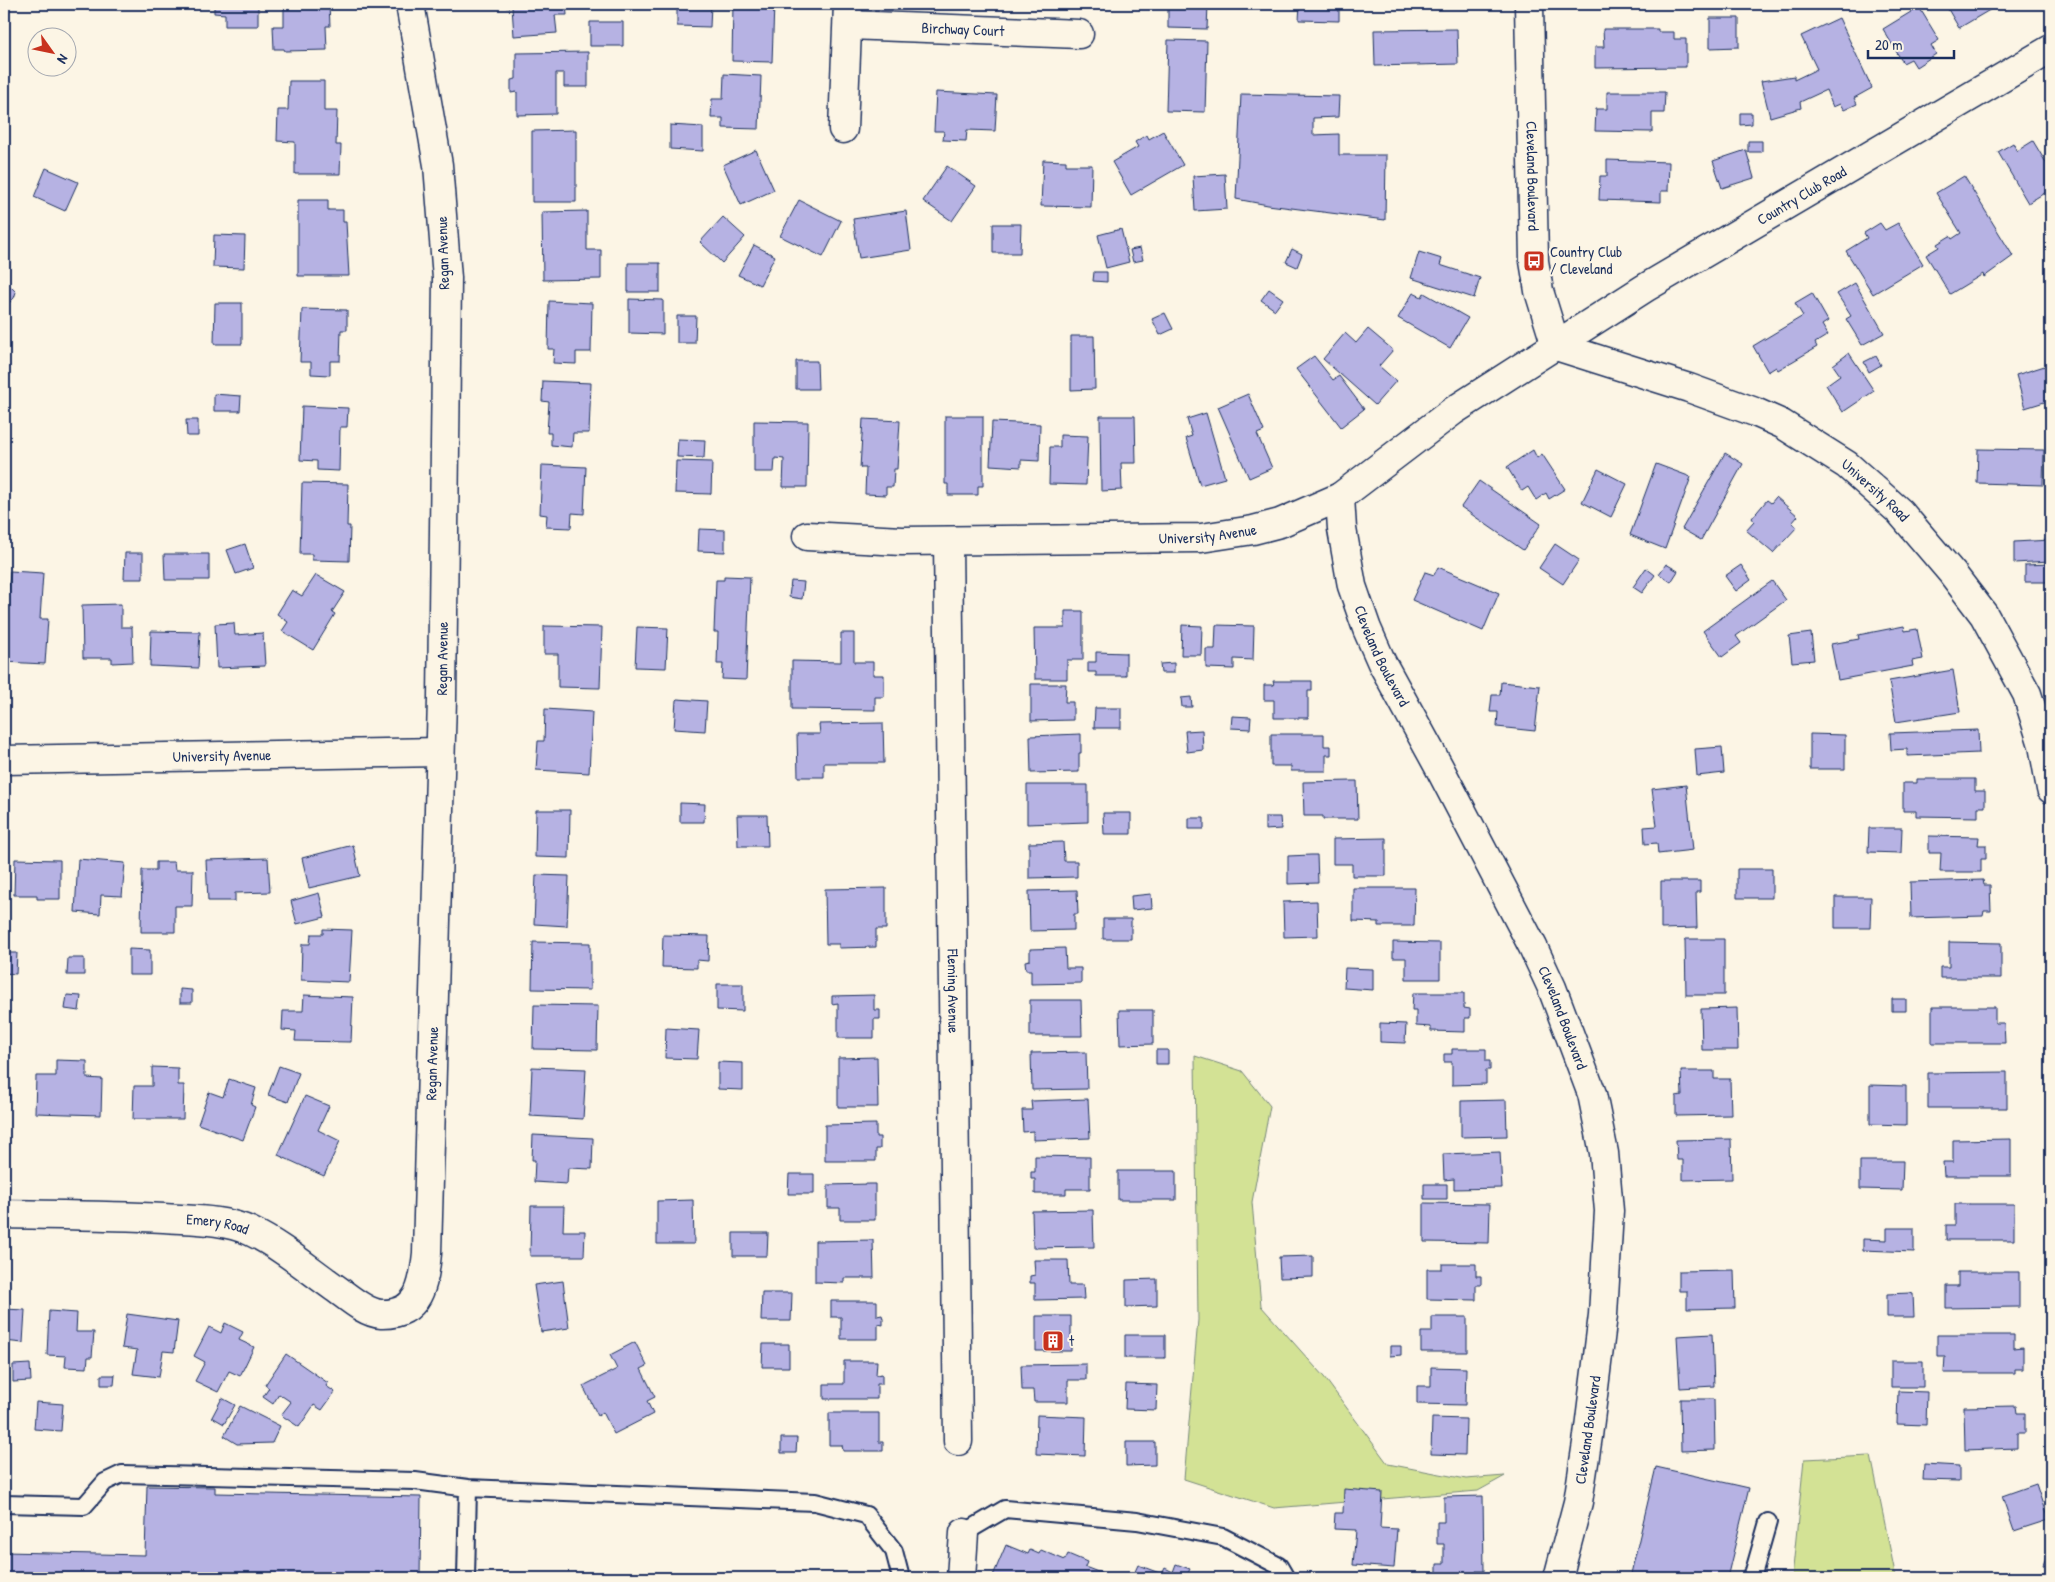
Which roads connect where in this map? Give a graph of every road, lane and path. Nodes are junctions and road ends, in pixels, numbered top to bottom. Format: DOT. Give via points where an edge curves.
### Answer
graph roads {
  1 [pos="410,4"];
  2 [pos="1529,4"];
  3 [pos="848,14"];
  4 [pos="1079,34"];
  5 [pos="2051,49"];
  6 [pos="843,129"];
  7 [pos="1556,346"];
  8 [pos="1340,497"];
  9 [pos="807,536"];
  10 [pos="948,541"];
  11 [pos="440,752"];
  12 [pos="4,760"];
  13 [pos="2051,789"];
  14 [pos="4,1214"];
  15 [pos="405,1309"];
  16 [pos="958,1441"];
  17 [pos="468,1488"];
  18 [pos="4,1504"];
  19 [pos="1768,1522"];
  20 [pos="964,1533"];
  21 [pos="466,1578"];
  22 [pos="901,1578"];
  23 [pos="961,1578"];
  24 [pos="1286,1578"];
  25 [pos="1558,1578"];
  26 [pos="1752,1578"];
  1 -- 11 [label="street, Regan Avenue" via="438,165 446,278"];
  2 -- 7 [label="street, Cleveland Boulevard" via="1534,261 1538,291"];
  3 -- 4 [label="street, Birchway Court"];
  3 -- 6 [label="street"];
  5 -- 7 [label="street, Country Club Road" via="1645,288"];
  7 -- 8 [label="street, University Avenue" via="1453,411"];
  7 -- 13 [label="street, University Road" via="1689,388 1782,424 1847,465 1900,512 1984,615 2027,694 2043,745"];
  8 -- 10 [label="street, University Avenue" via="1280,523 1226,536"];
  8 -- 25 [label="street, Cleveland Boulevard" via="1352,586 1367,629 1552,988 1592,1094 1604,1153 1609,1211 1603,1315 1578,1502"];
  9 -- 10 [label="street, University Avenue"];
  10 -- 16 [label="street, Fleming Avenue"];
  11 -- 12 [label="street, University Avenue"];
  11 -- 15 [label="street, Regan Avenue" via="427,1253 424,1281 418,1297"];
  14 -- 15 [label="street, Emery Road" via="110,1215 202,1220 235,1226 283,1251 361,1306 379,1314"];
  17 -- 18 [label="lane" via="415,1481 122,1474 105,1482 84,1506"];
  17 -- 21 [label="lane"];
  17 -- 22 [label="lane" via="816,1502 866,1516 894,1551"];
  19 -- 26 [label="lane"];
  20 -- 23 [label="street"];
  20 -- 24 [label="lane" via="1005,1509 1137,1521 1223,1537 1279,1566"];
}
